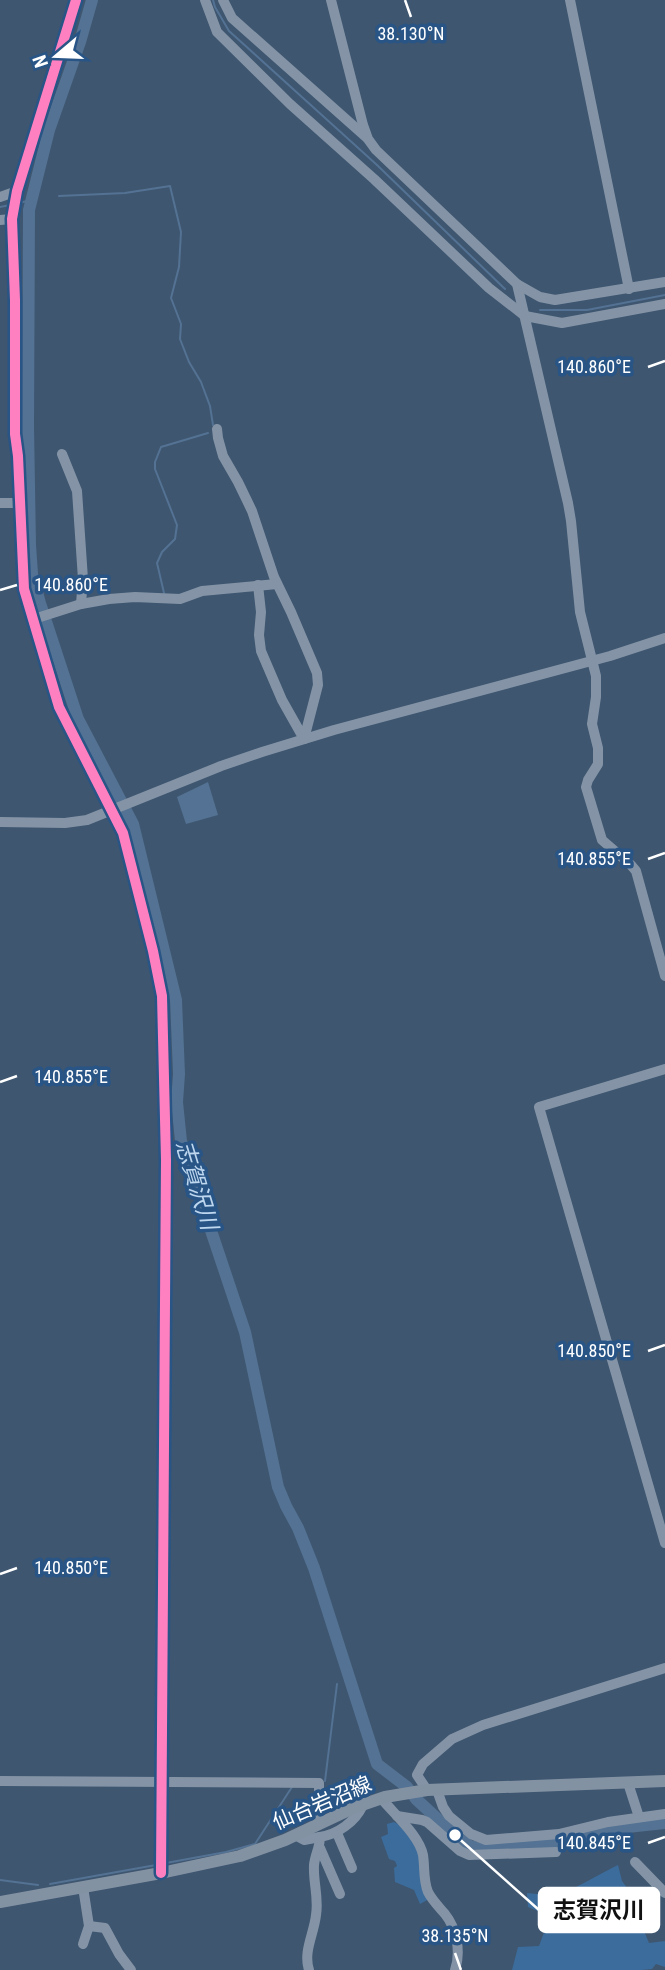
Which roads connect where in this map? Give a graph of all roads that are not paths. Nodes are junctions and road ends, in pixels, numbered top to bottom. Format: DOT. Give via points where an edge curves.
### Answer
graph roads {
  1 [pos="76,0"];
  2 [pos="205,0"];
  3 [pos="223,0"];
  4 [pos="331,0"];
  5 [pos="570,0"];
  6 [pos="368,139"];
  7 [pos="16,194"];
  8 [pos="0,197"];
  9 [pos="12,217"];
  10 [pos="0,220"];
  11 [pos="665,282"];
  12 [pos="517,284"];
  13 [pos="629,289"];
  14 [pos="665,304"];
  15 [pos="525,316"];
  16 [pos="217,429"];
  17 [pos="62,454"];
  18 [pos="0,503"];
  19 [pos="19,503"];
  20 [pos="277,584"];
  21 [pos="258,585"];
  22 [pos="81,604"];
  23 [pos="34,619"];
  24 [pos="665,638"];
  25 [pos="593,661"];
  26 [pos="304,739"];
  27 [pos="114,810"];
  28 [pos="0,822"];
  29 [pos="665,976"];
  30 [pos="665,1069"];
  31 [pos="665,1543"];
  32 [pos="665,1668"];
  33 [pos="0,1781"];
  34 [pos="162,1781"];
  35 [pos="665,1781"];
  36 [pos="628,1783"];
  37 [pos="428,1790"];
  38 [pos="383,1798"];
  39 [pos="363,1805"];
  40 [pos="665,1814"];
  41 [pos="397,1816"];
  42 [pos="639,1817"];
  43 [pos="319,1823"];
  44 [pos="337,1833"];
  45 [pos="295,1835"];
  46 [pos="320,1843"];
  47 [pos="556,1852"];
  48 [pos="635,1862"];
  49 [pos="352,1868"];
  50 [pos="162,1873"];
  51 [pos="83,1887"];
  52 [pos="665,1893"];
  53 [pos="341,1894"];
  54 [pos="0,1902"];
  55 [pos="89,1926"];
  56 [pos="83,1944"];
  57 [pos="131,1970"];
  58 [pos="309,1970"];
  59 [pos="455,1970"];
  1 -- 7 [label="street"];
  2 -- 15 [label="street" via="217,32 489,288"];
  3 -- 6 [label="street" via="232,18"];
  4 -- 6 [label="street"];
  5 -- 13 [label="street"];
  6 -- 12 [label="street"];
  7 -- 8 [label="street"];
  7 -- 9 [label="street"];
  9 -- 10 [label="street"];
  9 -- 19 [label="street"];
  11 -- 13 [label="street"];
  12 -- 13 [label="street" via="555,300"];
  12 -- 15 [label="street"];
  14 -- 15 [label="street" via="562,323"];
  15 -- 25 [label="street" via="568,503 580,612"];
  16 -- 20 [label="street" via="223,456 252,511"];
  17 -- 22 [label="street" via="77,491"];
  18 -- 19 [label="street"];
  19 -- 23 [label="street" via="23,589"];
  20 -- 21 [label="street"];
  20 -- 26 [label="street" via="317,673"];
  21 -- 22 [label="street" via="202,591 180,599 109,598"];
  21 -- 26 [label="street" via="260,646 276,690"];
  22 -- 23 [label="street"];
  23 -- 27 [label="street" via="62,715"];
  24 -- 25 [label="street"];
  25 -- 26 [label="street"];
  25 -- 29 [label="street" via="597,697 592,724 598,764 586,788 602,840 636,871"];
  26 -- 27 [label="street" via="221,766"];
  27 -- 28 [label="street" via="88,820"];
  27 -- 34 [label="street" via="153,951 164,1036"];
  30 -- 31 [label="street" via="539,1107"];
  32 -- 37 [label="street" via="452,1739 417,1774"];
  33 -- 34 [label="street"];
  34 -- 43 [label="street" via="319,1783"];
  34 -- 50 [label="street"];
  35 -- 36 [label="main road, 仙台岩沼線"];
  36 -- 37 [label="main road, 仙台岩沼線"];
  36 -- 42 [label="street"];
  37 -- 38 [label="main road, 仙台岩沼線"];
  37 -- 42 [label="street" via="449,1816 485,1840 559,1834"];
  38 -- 39 [label="main road, 仙台岩沼線"];
  38 -- 41 [label="street"];
  39 -- 43 [label="main road, 仙台岩沼線"];
  39 -- 44 [label="street"];
  40 -- 42 [label="street"];
  41 -- 47 [label="street" via="427,1822 471,1856"];
  41 -- 59 [label="street" via="417,1840 428,1893 454,1933 458,1948"];
  43 -- 45 [label="main road, 仙台岩沼線"];
  44 -- 46 [label="street"];
  44 -- 49 [label="street"];
  45 -- 46 [label="street"];
  45 -- 50 [label="main road, 仙台岩沼線" via="240,1856"];
  46 -- 53 [label="street"];
  46 -- 58 [label="street" via="314,1864 317,1914 306,1959"];
  48 -- 52 [label="street"];
  50 -- 51 [label="main road, 仙台岩沼線"];
  51 -- 54 [label="main road, 仙台岩沼線"];
  51 -- 55 [label="street"];
  55 -- 56 [label="street"];
  55 -- 57 [label="street" via="107,1930"];
}
